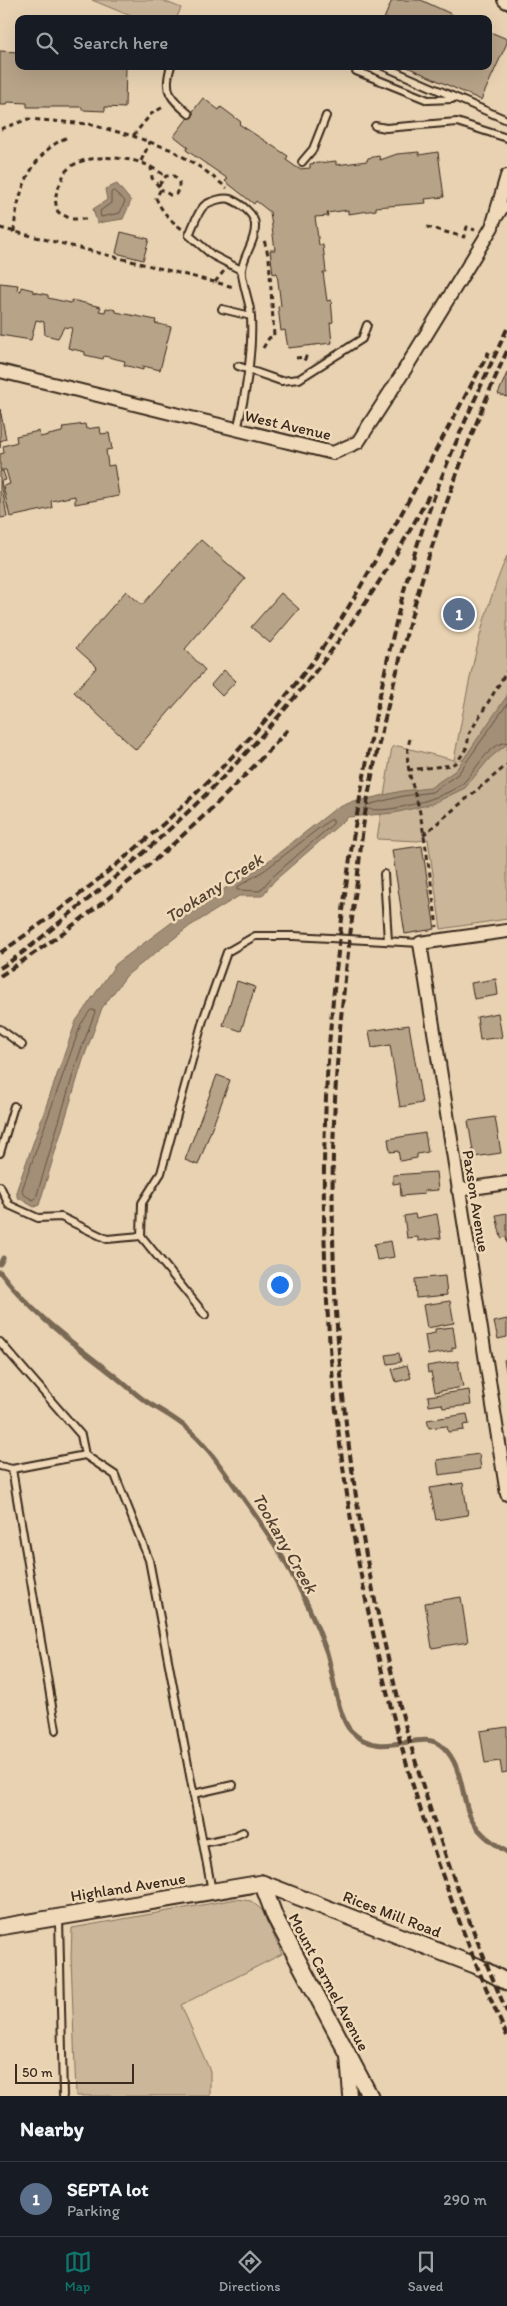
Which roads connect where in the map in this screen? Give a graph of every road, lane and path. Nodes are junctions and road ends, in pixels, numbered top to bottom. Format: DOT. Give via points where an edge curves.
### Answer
graph roads {
  1 [pos="504,0"];
  2 [pos="507,2"];
  3 [pos="170,70"];
  4 [pos="392,70"];
  5 [pos="356,71"];
  6 [pos="455,99"];
  7 [pos="178,105"];
  8 [pos="189,114"];
  9 [pos="326,116"];
  10 [pos="507,120"];
  11 [pos="375,126"];
  12 [pos="133,136"];
  13 [pos="68,137"];
  14 [pos="507,138"];
  15 [pos="150,142"];
  16 [pos="141,162"];
  17 [pos="302,162"];
  18 [pos="151,167"];
  19 [pos="166,176"];
  20 [pos="507,176"];
  21 [pos="160,187"];
  22 [pos="507,205"];
  23 [pos="86,219"];
  24 [pos="427,227"];
  25 [pos="467,227"];
  26 [pos="492,227"];
  27 [pos="0,228"];
  28 [pos="14,232"];
  29 [pos="189,235"];
  30 [pos="241,270"];
  31 [pos="246,290"];
  32 [pos="222,309"];
  33 [pos="251,316"];
  34 [pos="367,325"];
  35 [pos="238,366"];
  36 [pos="248,369"];
  37 [pos="0,371"];
  38 [pos="237,430"];
  39 [pos="507,671"];
  40 [pos="410,739"];
  41 [pos="507,765"];
  42 [pos="408,770"];
  43 [pos="423,835"];
  44 [pos="384,874"];
  45 [pos="507,931"];
  46 [pos="438,932"];
  47 [pos="388,941"];
  48 [pos="420,943"];
  49 [pos="0,1029"];
  50 [pos="22,1045"];
  51 [pos="14,1106"];
  52 [pos="0,1153"];
  53 [pos="507,1183"];
  54 [pos="0,1186"];
  55 [pos="458,1190"];
  56 [pos="141,1236"];
  57 [pos="205,1315"];
  58 [pos="0,1342"];
  59 [pos="502,1429"];
  60 [pos="85,1455"];
  61 [pos="0,1466"];
  62 [pos="12,1469"];
  63 [pos="507,1494"];
  64 [pos="56,1730"];
  65 [pos="233,1784"];
  66 [pos="193,1794"];
  67 [pos="243,1832"];
  68 [pos="203,1843"];
  69 [pos="262,1883"];
  70 [pos="212,1891"];
  71 [pos="59,1917"];
  72 [pos="0,1927"];
  73 [pos="507,1982"];
  74 [pos="347,2053"];
  75 [pos="63,2096"];
  76 [pos="350,2096"];
  77 [pos="370,2096"];
  1 -- 2 [label="street"];
  3 -- 7 [label="lane" via="166,80 169,94"];
  4 -- 6 [label="lane"];
  5 -- 6 [label="lane" via="428,100"];
  6 -- 10 [label="lane"];
  7 -- 8 [label="lane"];
  7 -- 12 [label="path" via="166,105 151,114"];
  9 -- 17 [label="lane" via="313,149"];
  11 -- 14 [label="lane" via="386,128 457,122"];
  13 -- 28 [label="path" via="45,152 27,177 17,204"];
  15 -- 16 [label="path"];
  16 -- 18 [label="path"];
  16 -- 23 [label="path" via="108,157 80,161 65,171 54,195 58,212 71,219"];
  18 -- 19 [label="path"];
  18 -- 21 [label="path" via="152,178"];
  19 -- 21 [label="path"];
  19 -- 21 [label="path" via="174,176 179,182 176,194 170,195"];
  20 -- 26 [label="street, West Avenue"];
  21 -- 29 [label="path" via="156,198 160,208 168,219"];
  22 -- 26 [label="lane"];
  24 -- 25 [label="path" via="464,237"];
  26 -- 38 [label="street, West Avenue" via="358,442 332,453"];
  27 -- 28 [label="path"];
  28 -- 31 [label="path"];
  29 -- 30 [label="lane" via="212,256"];
  29 -- 30 [label="lane" via="204,206 229,198 253,217 255,225 254,237"];
  30 -- 31 [label="lane"];
  31 -- 33 [label="lane"];
  32 -- 33 [label="lane"];
  33 -- 36 [label="lane"];
  34 -- 36 [label="lane" via="362,339 299,379 280,380"];
  35 -- 36 [label="lane"];
  36 -- 38 [label="lane" via="246,395"];
  37 -- 38 [label="street, West Avenue"];
  39 -- 42 [label="path" via="468,734 467,747 458,760 452,765"];
  40 -- 42 [label="path" via="406,750"];
  41 -- 43 [label="path"];
  42 -- 43 [label="path"];
  43 -- 46 [label="path"];
  44 -- 47 [label="lane"];
  45 -- 48 [label="street"];
  47 -- 48 [label="lane"];
  47 -- 56 [label="lane" via="255,936 227,952 203,1020 161,1173 142,1203"];
  48 -- 55 [label="street, Paxson Avenue"];
  49 -- 50 [label="lane"];
  51 -- 52 [label="lane"];
  53 -- 55 [label="street"];
  54 -- 56 [label="lane" via="9,1206 38,1218 61,1217 107,1239"];
  55 -- 59 [label="street, Paxson Avenue"];
  56 -- 57 [label="lane"];
  58 -- 60 [label="lane" via="81,1435"];
  59 -- 63 [label="street, Paxson Avenue"];
  60 -- 62 [label="lane"];
  60 -- 66 [label="lane" via="115,1475 149,1560"];
  61 -- 62 [label="lane"];
  62 -- 64 [label="lane"];
  65 -- 66 [label="lane"];
  66 -- 68 [label="lane"];
  67 -- 68 [label="lane"];
  68 -- 70 [label="lane"];
  69 -- 70 [label="street, Highland Avenue"];
  69 -- 73 [label="street, Rices Mill Road" via="476,1966"];
  69 -- 74 [label="street, Mount Carmel Avenue" via="275,1917"];
  70 -- 71 [label="street, Highland Avenue"];
  71 -- 72 [label="street, Highland Avenue"];
  71 -- 75 [label="lane"];
  74 -- 76 [label="street"];
  74 -- 77 [label="street, Mount Carmel Avenue"];
}
